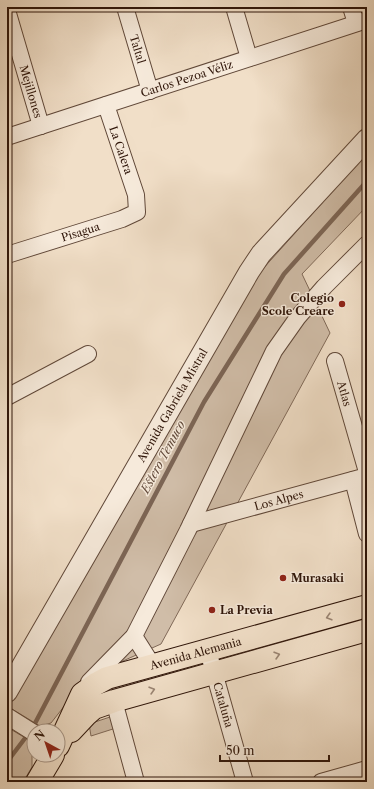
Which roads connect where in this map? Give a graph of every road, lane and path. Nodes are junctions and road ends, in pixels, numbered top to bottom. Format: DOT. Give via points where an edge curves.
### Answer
graph roads {
  1 [pos="125,7"];
  2 [pos="234,7"];
  3 [pos="351,7"];
  4 [pos="7,10"];
  5 [pos="362,22"];
  6 [pos="249,58"];
  7 [pos="150,91"];
  8 [pos="106,105"];
  9 [pos="41,126"];
  10 [pos="7,137"];
  11 [pos="367,139"];
  12 [pos="136,195"];
  13 [pos="367,244"];
  14 [pos="7,255"];
  15 [pos="88,354"];
  16 [pos="335,361"];
  17 [pos="7,397"];
  18 [pos="367,472"];
  19 [pos="360,478"];
  20 [pos="191,524"];
  21 [pos="367,534"];
  22 [pos="367,606"];
  23 [pos="367,630"];
  24 [pos="134,636"];
  25 [pos="208,651"];
  26 [pos="153,666"];
  27 [pos="214,673"];
  28 [pos="7,692"];
  29 [pos="82,694"];
  30 [pos="114,701"];
  31 [pos="7,717"];
  32 [pos="26,728"];
  33 [pos="66,729"];
  34 [pos="66,738"];
  35 [pos="48,763"];
  36 [pos="367,769"];
  37 [pos="36,782"];
  38 [pos="136,782"];
  39 [pos="245,782"];
  40 [pos="321,782"];
  1 -- 7 [label="street, Taltal"];
  2 -- 6 [label="street"];
  3 -- 5 [label="street"];
  4 -- 9 [label="street, Mejillones"];
  5 -- 6 [label="street, Carlos Pezoa Véliz"];
  6 -- 7 [label="street, Carlos Pezoa Véliz"];
  7 -- 8 [label="street, Carlos Pezoa Véliz"];
  8 -- 9 [label="street, Carlos Pezoa Véliz"];
  8 -- 12 [label="street, La Calera"];
  9 -- 10 [label="street, Carlos Pezoa Véliz"];
  11 -- 28 [label="street, Avenida Gabriela Mistral" via="261,254 249,272"];
  12 -- 14 [label="street, Pisagua" via="136,212 122,219"];
  13 -- 20 [label="street" via="324,287 298,317 274,351"];
  15 -- 17 [label="street"];
  16 -- 18 [label="street, Atlas"];
  19 -- 20 [label="street, Los Alpes"];
  19 -- 21 [label="street"];
  20 -- 24 [label="street"];
  22 -- 25 [label="main road, Avenida Alemania, one-way"];
  27 -- 23 [label="main road, Avenida Alemania, one-way"];
  24 -- 26 [label="street"];
  24 -- 29 [label="street" via="89,682"];
  25 -- 26 [label="main road, Avenida Alemania"];
  25 -- 27 [label="street, Cataluña"];
  26 -- 29 [label="main road, Avenida Alemania" via="107,678"];
  30 -- 27 [label="main road, Avenida Alemania, one-way"];
  27 -- 39 [label="street, Cataluña"];
  29 -- 33 [label="main road, Avenida Alemania"];
  30 -- 34 [label="main road, Avenida Alemania" via="94,708"];
  30 -- 38 [label="street"];
  31 -- 32 [label="street"];
  35 -- 37 [label="main road"];
  36 -- 40 [label="street"];
}
